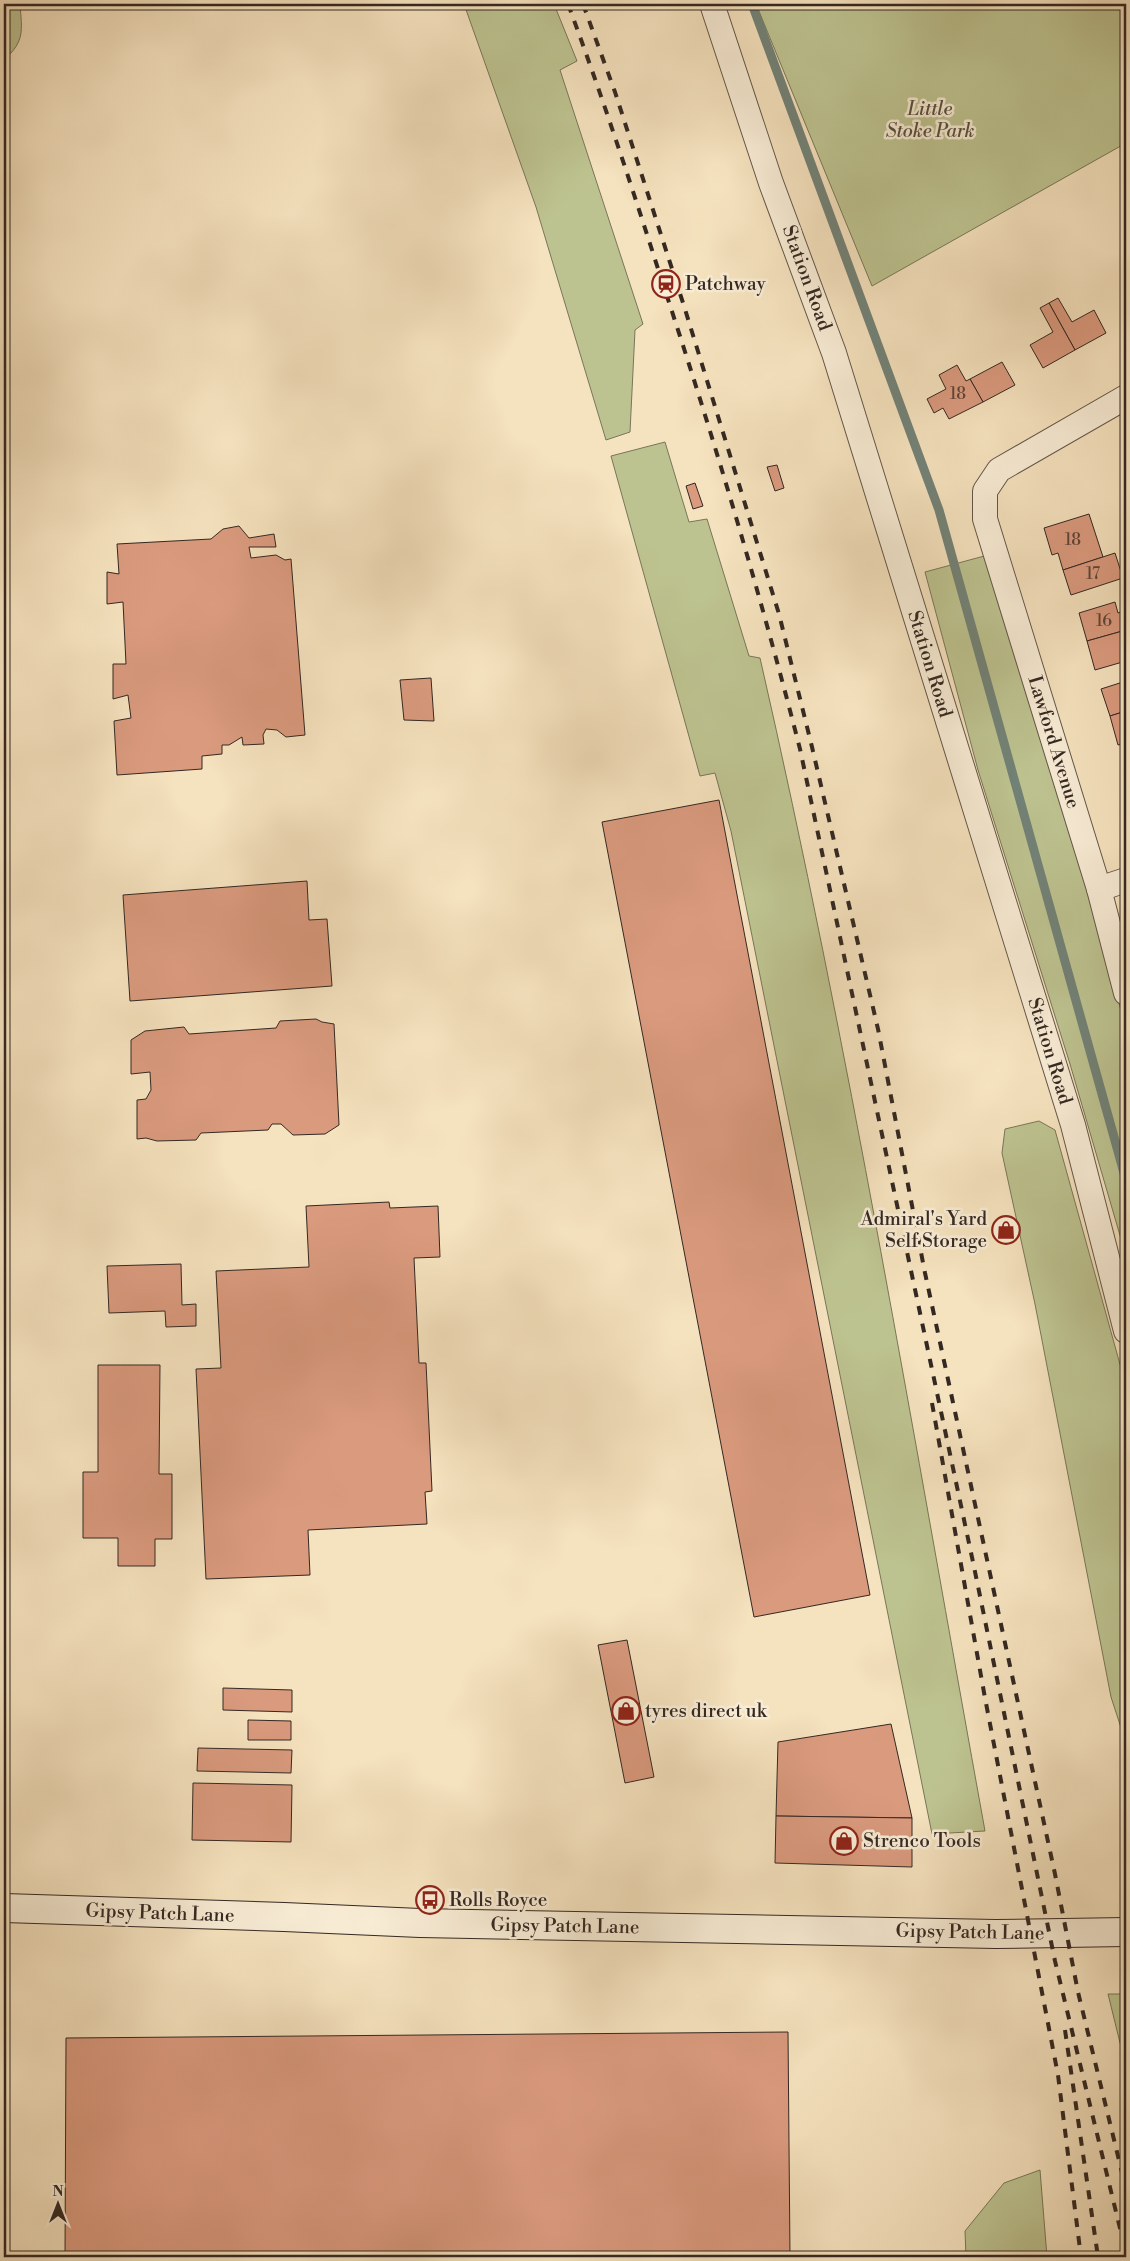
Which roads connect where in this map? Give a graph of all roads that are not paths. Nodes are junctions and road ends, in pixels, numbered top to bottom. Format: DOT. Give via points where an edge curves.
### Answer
graph roads {
  1 [pos="712,4"];
  2 [pos="1126,397"];
  3 [pos="1126,880"];
  4 [pos="1099,888"];
  5 [pos="1126,993"];
  6 [pos="1126,1331"];
  7 [pos="4,1908"];
  8 [pos="1126,1932"];
  1 -- 6 [label="street, Station Road" via="771,183 834,353 1073,1125"];
  2 -- 4 [label="street, Lawford Avenue" via="999,470 985,491 985,519"];
  3 -- 4 [label="street"];
  4 -- 5 [label="street, Lawford Avenue"];
  7 -- 8 [label="main road, Gipsy Patch Lane" via="420,1923 996,1934"];
}
